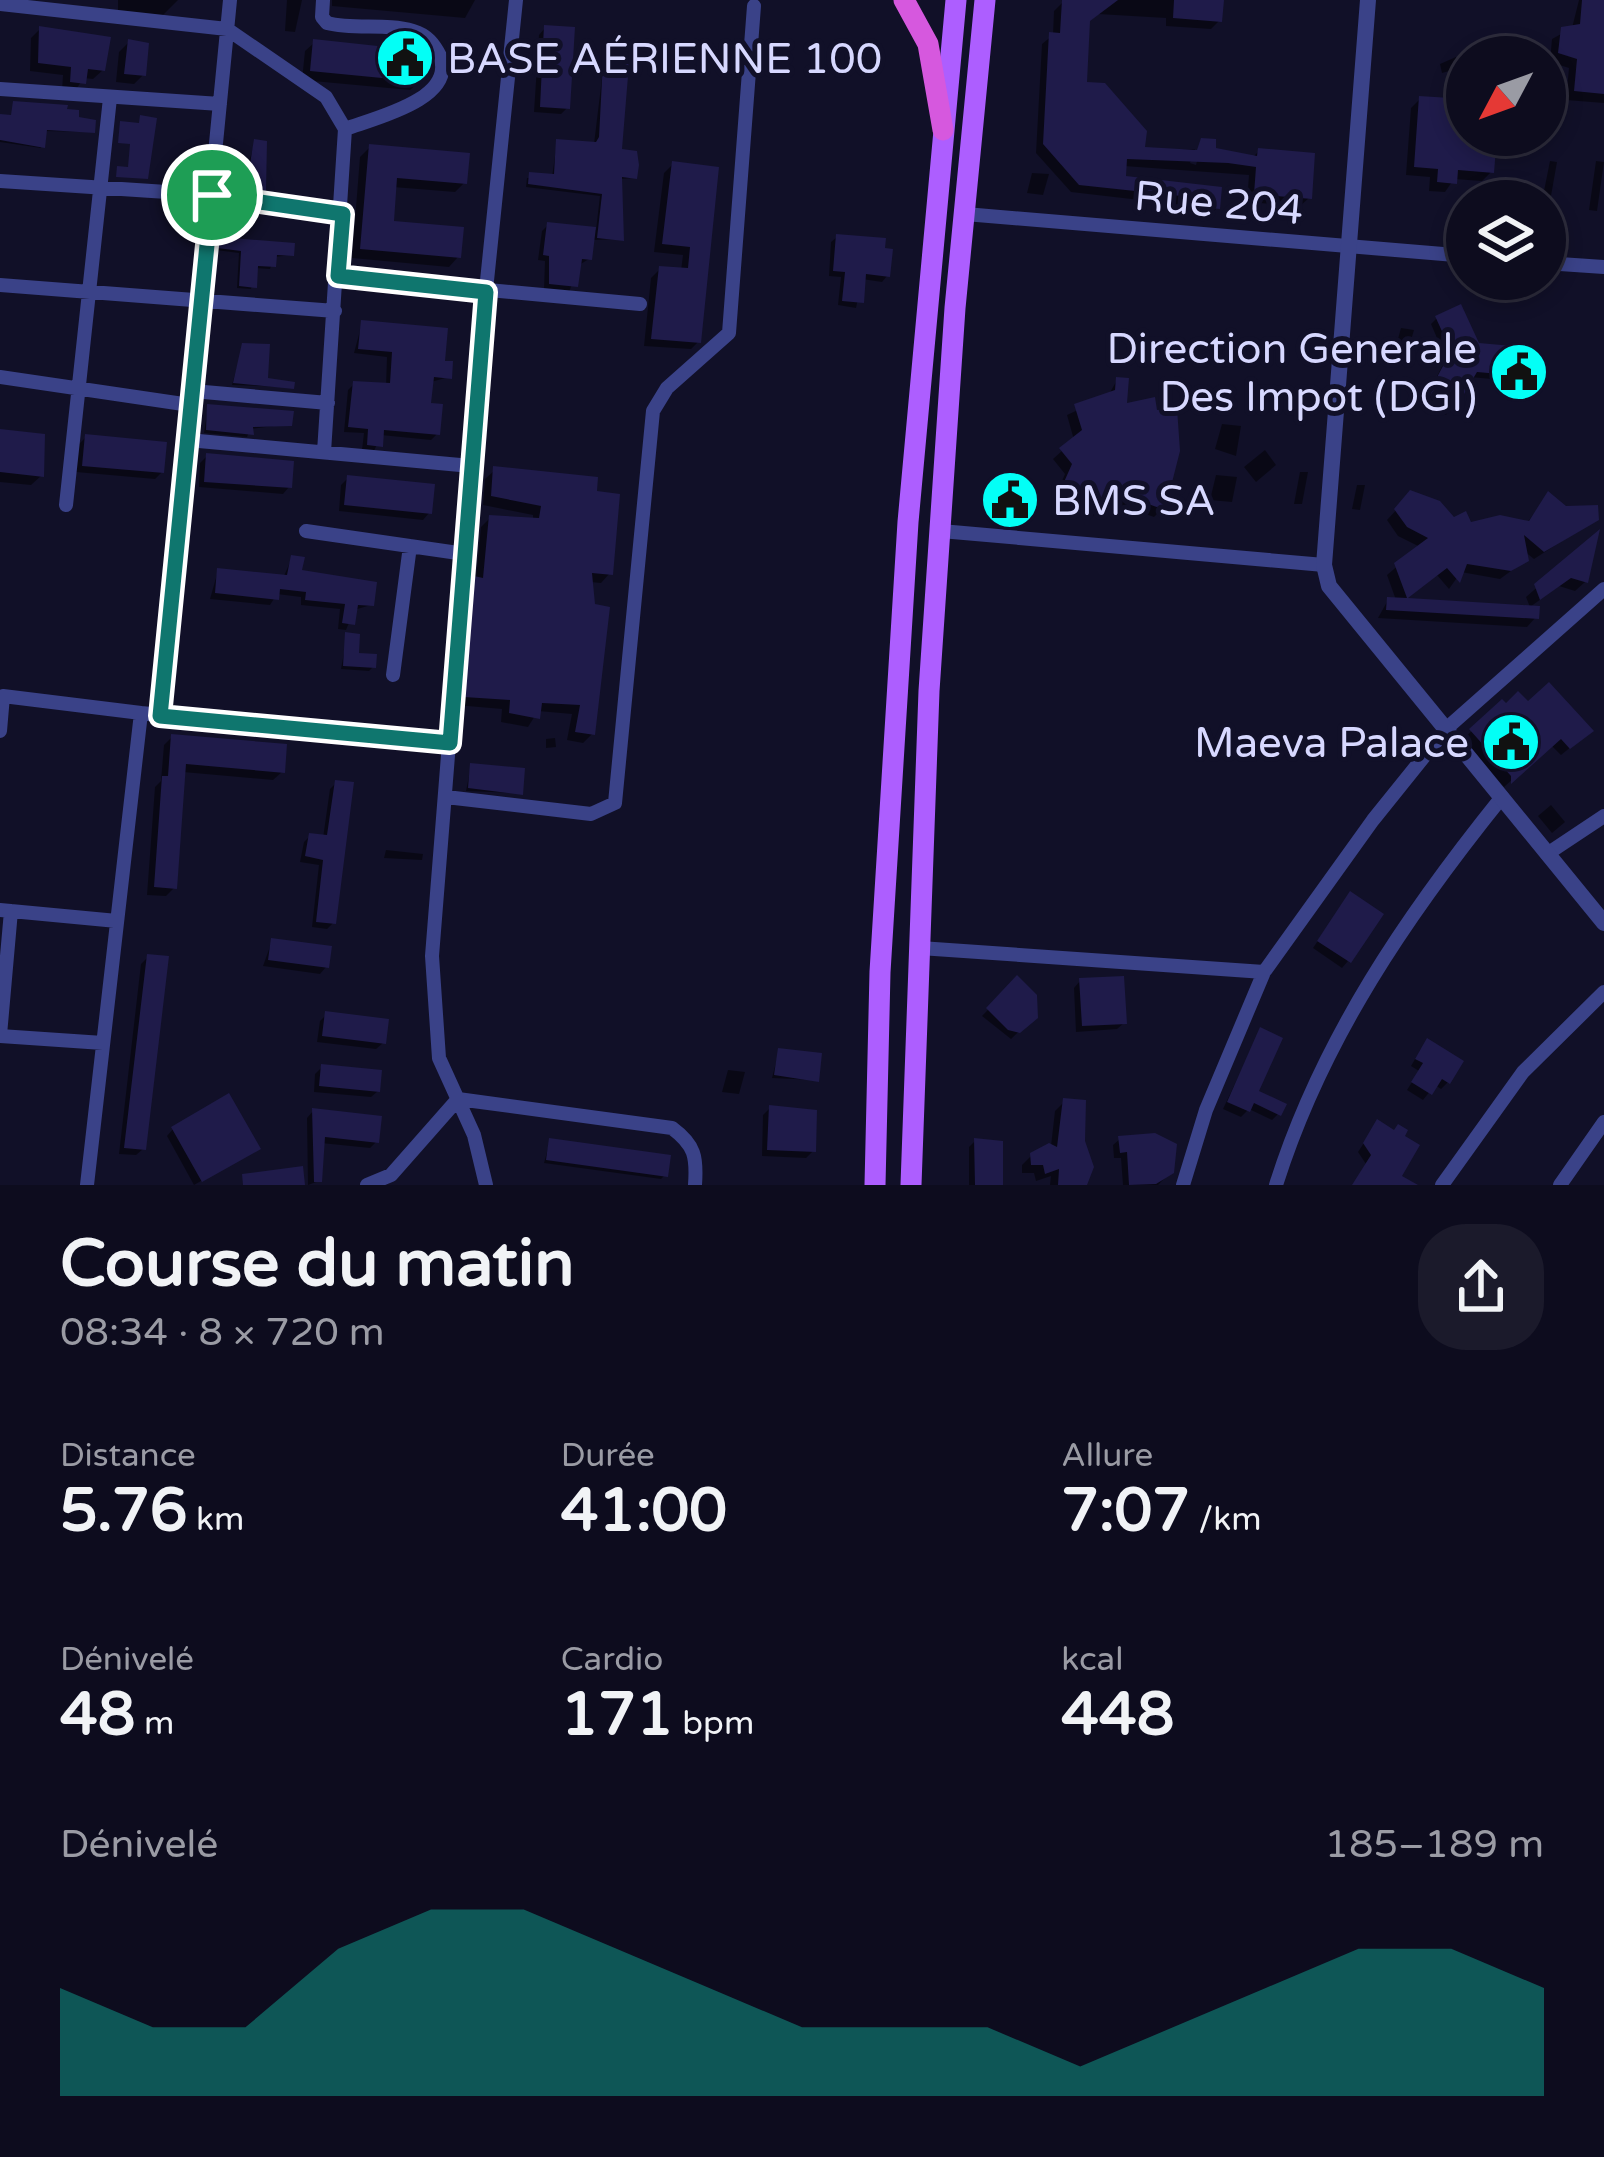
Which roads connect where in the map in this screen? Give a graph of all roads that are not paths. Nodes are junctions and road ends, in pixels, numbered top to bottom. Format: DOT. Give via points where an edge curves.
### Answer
graph roads {
  1 [pos="230,0"];
  2 [pos="323,0"];
  3 [pos="516,0"];
  4 [pos="904,0"];
  5 [pos="956,0"];
  6 [pos="1369,0"];
  7 [pos="0,4"];
  8 [pos="754,5"];
  9 [pos="986,6"];
  10 [pos="227,29"];
  11 [pos="0,89"];
  12 [pos="110,98"];
  13 [pos="220,104"];
  14 [pos="345,128"];
  15 [pos="943,130"];
  16 [pos="0,181"];
  17 [pos="99,191"];
  18 [pos="212,195"];
  19 [pos="343,214"];
  20 [pos="965,214"];
  21 [pos="1348,246"];
  22 [pos="1446,254"];
  23 [pos="1566,264"];
  24 [pos="1604,268"];
  25 [pos="338,276"];
  26 [pos="0,285"];
  27 [pos="91,292"];
  28 [pos="486,292"];
  29 [pos="202,298"];
  30 [pos="640,304"];
  31 [pos="335,311"];
  32 [pos="0,377"];
  33 [pos="81,389"];
  34 [pos="192,398"];
  35 [pos="328,403"];
  36 [pos="188,440"];
  37 [pos="324,452"];
  38 [pos="471,466"];
  39 [pos="66,505"];
  40 [pos="306,531"];
  41 [pos="941,531"];
  42 [pos="410,546"];
  43 [pos="465,554"];
  44 [pos="1324,565"];
  45 [pos="1604,589"];
  46 [pos="393,675"];
  47 [pos="2,696"];
  48 [pos="141,713"];
  49 [pos="160,716"];
  50 [pos="1448,728"];
  51 [pos="0,731"];
  52 [pos="450,743"];
  53 [pos="446,797"];
  54 [pos="1502,797"];
  55 [pos="1604,816"];
  56 [pos="1547,854"];
  57 [pos="6,910"];
  58 [pos="117,921"];
  59 [pos="1604,923"];
  60 [pos="920,948"];
  61 [pos="1264,972"];
  62 [pos="1604,992"];
  63 [pos="0,1035"];
  64 [pos="103,1043"];
  65 [pos="458,1099"];
  66 [pos="1604,1122"];
  67 [pos="87,1185"];
  68 [pos="367,1185"];
  69 [pos="486,1185"];
  70 [pos="694,1185"];
  71 [pos="875,1185"];
  72 [pos="911,1185"];
  73 [pos="1183,1185"];
  74 [pos="1276,1185"];
  75 [pos="1442,1185"];
  76 [pos="1560,1185"];
  1 -- 10 [label="street"];
  2 -- 14 [label="street" via="327,23 413,31 431,40 442,61 431,94"];
  3 -- 28 [label="street"];
  4 -- 15 [label="highway" via="928,44"];
  5 -- 15 [label="main road"];
  6 -- 21 [label="street"];
  7 -- 10 [label="street"];
  8 -- 53 [label="street" via="729,333 667,388 653,411 615,802 591,814"];
  9 -- 20 [label="main road"];
  10 -- 13 [label="street"];
  10 -- 14 [label="street" via="326,98"];
  11 -- 12 [label="street"];
  12 -- 13 [label="street"];
  12 -- 17 [label="street"];
  13 -- 18 [label="street"];
  14 -- 19 [label="street"];
  15 -- 71 [label="main road" via="908,522"];
  16 -- 17 [label="street"];
  17 -- 18 [label="street"];
  17 -- 27 [label="street"];
  18 -- 19 [label="street"];
  18 -- 29 [label="street"];
  19 -- 25 [label="street"];
  20 -- 21 [label="street, Rue 204"];
  20 -- 41 [label="main road"];
  21 -- 22 [label="street, Rue 204"];
  21 -- 44 [label="street"];
  23 -- 24 [label="street"];
  25 -- 28 [label="street"];
  25 -- 31 [label="street"];
  26 -- 27 [label="street"];
  27 -- 29 [label="street"];
  27 -- 33 [label="street"];
  28 -- 30 [label="street"];
  28 -- 38 [label="street"];
  29 -- 31 [label="street"];
  29 -- 34 [label="street"];
  31 -- 35 [label="street"];
  32 -- 33 [label="street"];
  33 -- 34 [label="street"];
  33 -- 39 [label="street"];
  34 -- 35 [label="street"];
  34 -- 36 [label="street"];
  35 -- 37 [label="street"];
  36 -- 37 [label="street"];
  36 -- 49 [label="street"];
  37 -- 38 [label="street"];
  38 -- 43 [label="street"];
  40 -- 42 [label="street"];
  41 -- 44 [label="street"];
  41 -- 60 [label="main road"];
  42 -- 43 [label="street"];
  42 -- 46 [label="street"];
  43 -- 52 [label="street"];
  44 -- 50 [label="street" via="1329,586"];
  45 -- 50 [label="street"];
  47 -- 48 [label="street"];
  47 -- 51 [label="street"];
  48 -- 49 [label="street"];
  48 -- 58 [label="street"];
  49 -- 52 [label="street"];
  50 -- 54 [label="street"];
  50 -- 61 [label="street"];
  52 -- 53 [label="street"];
  53 -- 65 [label="street" via="432,1010 439,1058"];
  54 -- 56 [label="street"];
  54 -- 74 [label="street" via="1351,1009"];
  55 -- 56 [label="street"];
  56 -- 59 [label="street"];
  57 -- 58 [label="street"];
  57 -- 63 [label="street"];
  58 -- 64 [label="street"];
  60 -- 61 [label="street"];
  60 -- 72 [label="main road"];
  61 -- 73 [label="street"];
  62 -- 75 [label="street" via="1523,1072"];
  63 -- 64 [label="street"];
  64 -- 67 [label="street"];
  65 -- 68 [label="street" via="391,1174"];
  65 -- 69 [label="street"];
  65 -- 70 [label="street" via="672,1128 698,1157"];
  66 -- 76 [label="street"];
}
